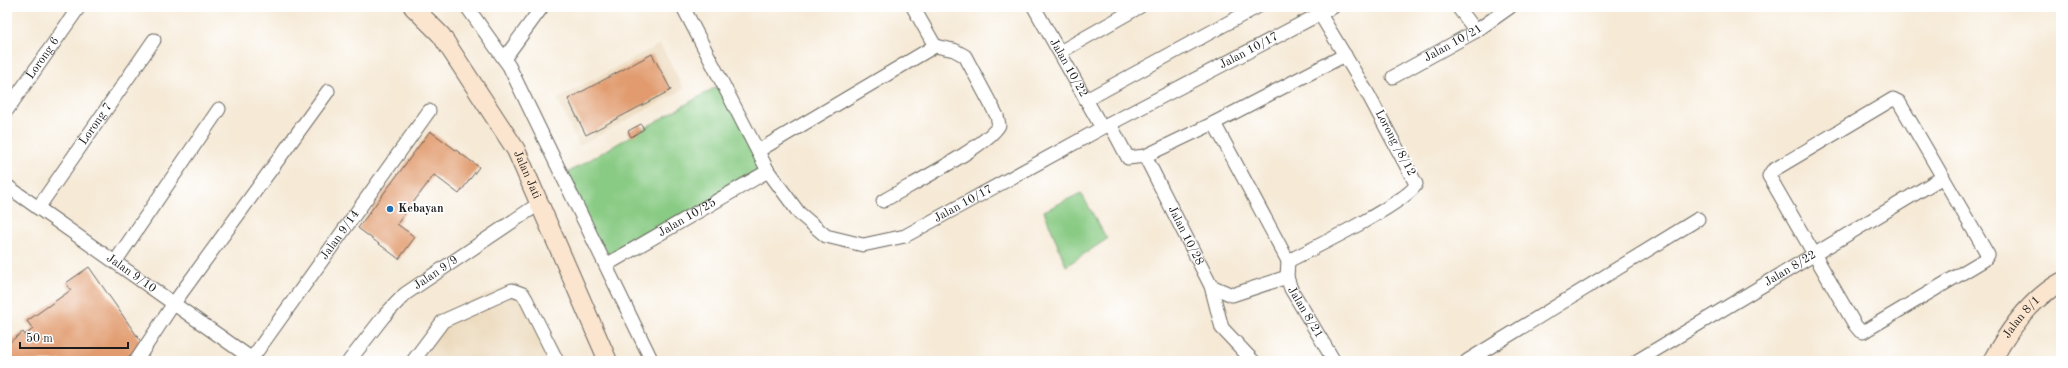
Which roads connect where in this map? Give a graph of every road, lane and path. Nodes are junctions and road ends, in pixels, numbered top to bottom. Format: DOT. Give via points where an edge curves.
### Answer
graph roads {
  1 [pos="79,7"];
  2 [pos="413,7"];
  3 [pos="467,7"];
  4 [pos="542,7"];
  5 [pos="683,7"];
  6 [pos="913,7"];
  7 [pos="1034,7"];
  8 [pos="1139,7"];
  9 [pos="1257,7"];
  10 [pos="1333,7"];
  11 [pos="1458,7"];
  12 [pos="1510,7"];
  13 [pos="1320,14"];
  14 [pos="1476,31"];
  15 [pos="154,40"];
  16 [pos="935,46"];
  17 [pos="1060,52"];
  18 [pos="1345,55"];
  19 [pos="504,59"];
  20 [pos="1393,77"];
  21 [pos="328,91"];
  22 [pos="1086,100"];
  23 [pos="219,109"];
  24 [pos="7,110"];
  25 [pos="429,111"];
  26 [pos="1214,124"];
  27 [pos="1106,126"];
  28 [pos="758,151"];
  29 [pos="1145,156"];
  30 [pos="768,171"];
  31 [pos="1943,177"];
  32 [pos="7,186"];
  33 [pos="883,201"];
  34 [pos="540,204"];
  35 [pos="38,208"];
  36 [pos="1698,219"];
  37 [pos="1814,255"];
  38 [pos="1288,261"];
  39 [pos="115,262"];
  40 [pos="606,265"];
  41 [pos="1287,277"];
  42 [pos="2061,282"];
  43 [pos="1211,286"];
  44 [pos="174,304"];
  45 [pos="252,360"];
  46 [pos="136,361"];
  47 [pos="349,361"];
  48 [pos="413,361"];
  49 [pos="557,361"];
  50 [pos="608,361"];
  51 [pos="652,361"];
  52 [pos="1254,361"];
  53 [pos="1334,361"];
  54 [pos="1467,361"];
  55 [pos="1637,361"];
  56 [pos="1992,361"];
  1 -- 24 [label="street, Lorong 6"];
  2 -- 34 [label="street, Jalan Jati" via="440,35 506,133"];
  3 -- 19 [label="street"];
  4 -- 19 [label="street"];
  5 -- 28 [label="street, Jalan 10/17"];
  6 -- 16 [label="street"];
  7 -- 17 [label="street, Jalan 10/22"];
  8 -- 17 [label="street"];
  9 -- 22 [label="street"];
  10 -- 13 [label="street, Jalan 10/17"];
  11 -- 14 [label="street"];
  12 -- 14 [label="street, Jalan 10/21"];
  13 -- 18 [label="street, Lorong /8/12"];
  13 -- 27 [label="street, Jalan 10/17"];
  14 -- 20 [label="street, Jalan 10/21"];
  15 -- 35 [label="street, Lorong 7"];
  16 -- 28 [label="street"];
  16 -- 33 [label="street" via="954,50 965,56 998,124 990,137"];
  17 -- 22 [label="street, Jalan 10/22"];
  18 -- 26 [label="street"];
  18 -- 38 [label="street, Lorong /8/12" via="1411,172 1416,184 1415,189 1396,203"];
  19 -- 40 [label="street" via="510,66"];
  21 -- 44 [label="street"];
  22 -- 27 [label="street, Jalan 10/22"];
  23 -- 39 [label="street"];
  25 -- 45 [label="street, Jalan 9/14"];
  26 -- 29 [label="street"];
  26 -- 38 [label="street"];
  27 -- 29 [label="street" via="1128,158"];
  27 -- 30 [label="street, Jalan 10/17" via="905,236 863,245 826,236 799,213"];
  28 -- 30 [label="street, Jalan 10/17"];
  29 -- 43 [label="street, Jalan 10/28"];
  30 -- 40 [label="street, Jalan 10/25"];
  31 -- 37 [label="street, Jalan 8/22"];
  31 -- 37 [label="street" via="1987,252 1987,258 1984,260 1863,332 1858,328"];
  31 -- 37 [label="street" via="1899,102 1893,99 1772,170 1770,179"];
  32 -- 35 [label="street, Jalan 9/10"];
  34 -- 47 [label="street, Jalan 9/9" via="405,294 384,316"];
  34 -- 50 [label="street, Jalan Jati"];
  35 -- 39 [label="street, Jalan 9/10"];
  36 -- 54 [label="street"];
  37 -- 55 [label="street, Jalan 8/22"];
  38 -- 41 [label="street, Jalan 8/21"];
  39 -- 44 [label="street, Jalan 9/10"];
  40 -- 51 [label="street"];
  41 -- 43 [label="street" via="1232,295"];
  41 -- 53 [label="street, Jalan 8/21" via="1291,289"];
  42 -- 56 [label="street, Jalan 8/1" via="2018,320"];
  43 -- 52 [label="street, Jalan 10/28" via="1222,328"];
  44 -- 45 [label="street, Jalan 9/10"];
  44 -- 46 [label="street"];
  48 -- 49 [label="street" via="439,324 512,290 523,294"];
}
